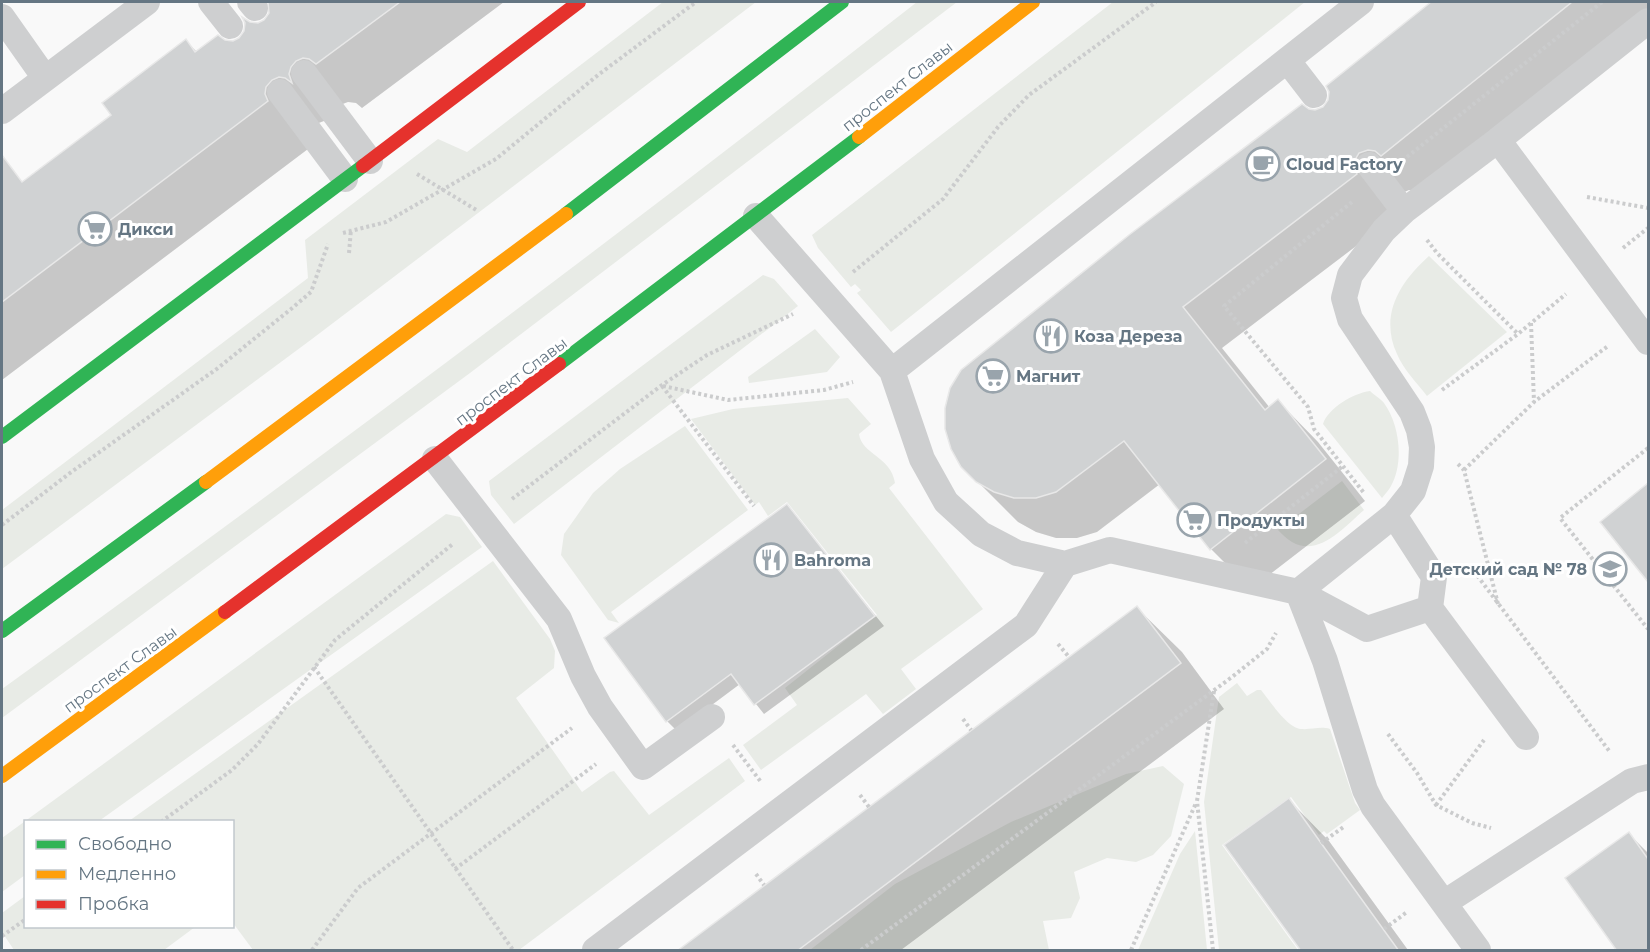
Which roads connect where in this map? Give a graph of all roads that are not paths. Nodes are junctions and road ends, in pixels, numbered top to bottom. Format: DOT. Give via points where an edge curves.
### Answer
graph roads {
  1 [pos="147,2"];
  2 [pos="211,2"];
  3 [pos="579,2"];
  4 [pos="842,2"];
  5 [pos="1033,2"];
  6 [pos="1361,2"];
  7 [pos="2,17"];
  8 [pos="1648,21"];
  9 [pos="230,26"];
  10 [pos="1287,60"];
  11 [pos="304,74"];
  12 [pos="45,78"];
  13 [pos="280,92"];
  14 [pos="1314,95"];
  15 [pos="2,111"];
  16 [pos="1498,140"];
  17 [pos="370,161"];
  18 [pos="1369,165"];
  19 [pos="345,179"];
  20 [pos="1404,211"];
  21 [pos="756,216"];
  22 [pos="1648,342"];
  23 [pos="892,371"];
  24 [pos="2,438"];
  25 [pos="435,459"];
  26 [pos="1394,515"];
  27 [pos="1065,564"];
  28 [pos="1299,592"];
  29 [pos="1430,608"];
  30 [pos="2,631"];
  31 [pos="712,717"];
  32 [pos="1526,737"];
  33 [pos="2,776"];
  34 [pos="1640,779"];
  35 [pos="1444,903"];
  36 [pos="595,951"];
  37 [pos="1478,951"];
  1 -- 12 [label="lane"];
  2 -- 9 [label="lane"];
  3 -- 17 [label="main road"];
  4 -- 30 [label="main road" via="690,120"];
  5 -- 21 [label="main road, проспект Славы"];
  6 -- 10 [label="lane"];
  7 -- 12 [label="lane"];
  8 -- 16 [label="lane"];
  10 -- 14 [label="lane"];
  10 -- 23 [label="lane"];
  11 -- 17 [label="lane"];
  12 -- 15 [label="lane"];
  13 -- 19 [label="lane"];
  16 -- 20 [label="lane"];
  16 -- 22 [label="lane"];
  17 -- 19 [label="main road"];
  18 -- 20 [label="lane"];
  19 -- 24 [label="main road"];
  20 -- 26 [label="lane" via="1384,230 1350,275 1344,298 1350,320 1412,412 1420,439 1421,466 1413,491"];
  21 -- 23 [label="lane"];
  21 -- 25 [label="main road, проспект Славы"];
  23 -- 27 [label="lane" via="922,459 946,502 981,534 1017,553"];
  25 -- 31 [label="lane" via="559,620 600,707 643,767"];
  25 -- 33 [label="main road, проспект Славы"];
  26 -- 28 [label="lane"];
  26 -- 29 [label="lane" via="1434,577"];
  27 -- 28 [label="lane" via="1110,550"];
  27 -- 36 [label="lane" via="1026,625"];
  28 -- 29 [label="lane" via="1367,629"];
  28 -- 35 [label="lane" via="1365,790"];
  29 -- 32 [label="lane"];
  34 -- 35 [label="lane"];
  35 -- 37 [label="lane"];
}
